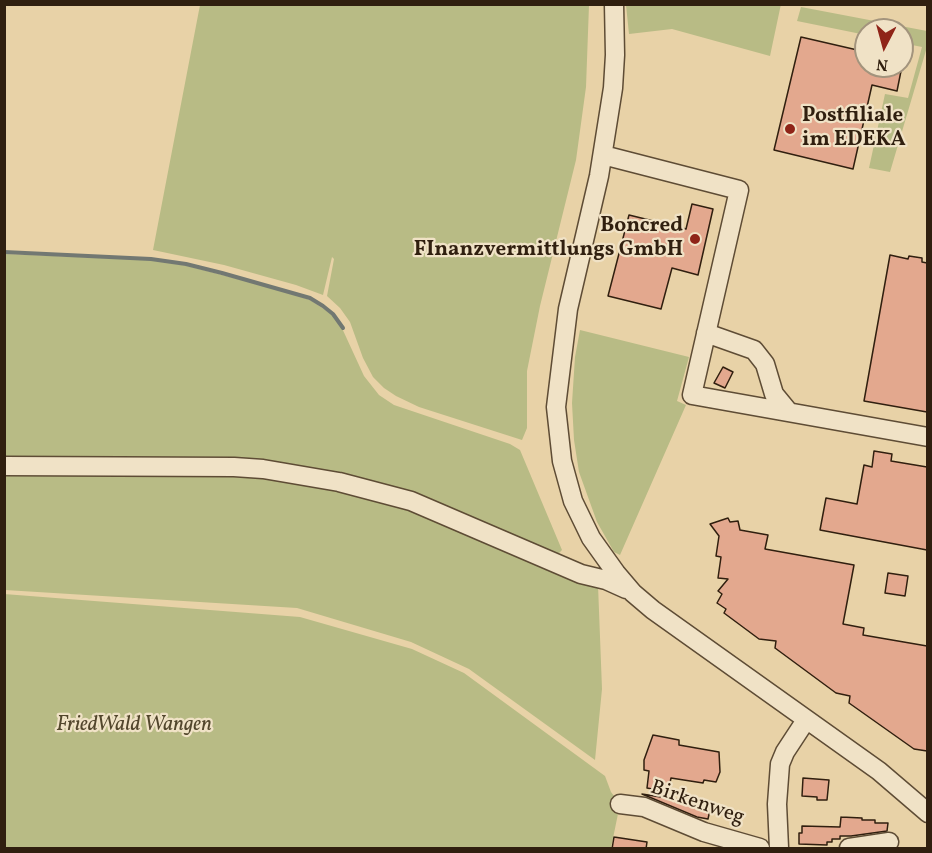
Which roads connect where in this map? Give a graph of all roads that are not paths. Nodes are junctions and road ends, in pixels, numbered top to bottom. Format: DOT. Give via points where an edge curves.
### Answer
graph roads {
  1 [pos="614,4"];
  2 [pos="603,155"];
  3 [pos="706,333"];
  4 [pos="788,411"];
  5 [pos="927,437"];
  6 [pos="4,466"];
  7 [pos="633,593"];
  8 [pos="806,720"];
  9 [pos="620,804"];
  10 [pos="927,813"];
  11 [pos="889,842"];
  12 [pos="760,849"];
  13 [pos="778,849"];
  14 [pos="849,849"];
  1 -- 2 [label="street" via="613,88"];
  2 -- 3 [label="street" via="739,190"];
  2 -- 7 [label="street" via="568,309 556,407 562,461 573,501 591,538"];
  3 -- 4 [label="street" via="754,350 765,364 774,394"];
  3 -- 4 [label="street" via="692,395"];
  4 -- 5 [label="street"];
  6 -- 7 [label="street" via="234,467 339,482 411,501"];
  7 -- 8 [label="street" via="678,630"];
  8 -- 10 [label="street" via="879,771"];
  8 -- 13 [label="street" via="780,764"];
  9 -- 12 [label="street, Birkenweg" via="644,807 704,832"];
  11 -- 14 [label="street"];
}
